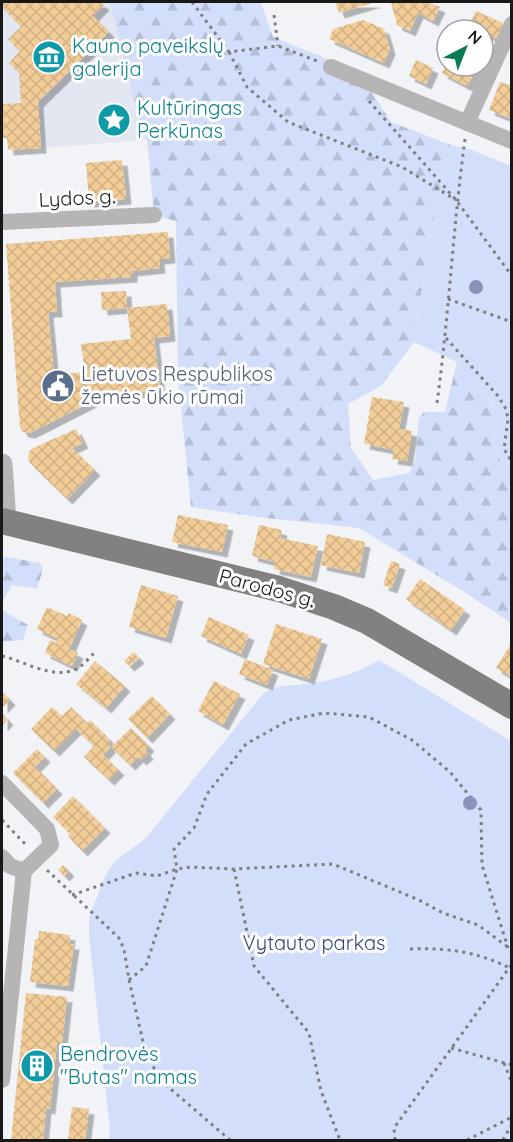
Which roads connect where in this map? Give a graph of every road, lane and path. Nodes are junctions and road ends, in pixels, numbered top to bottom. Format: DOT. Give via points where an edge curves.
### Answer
graph roads {
  1 [pos="192,2"];
  2 [pos="274,15"];
  3 [pos="512,24"];
  4 [pos="278,46"];
  5 [pos="229,52"];
  6 [pos="331,67"];
  7 [pos="366,97"];
  8 [pos="467,123"];
  9 [pos="512,141"];
  10 [pos="456,200"];
  11 [pos="154,215"];
  12 [pos="2,222"];
  13 [pos="512,276"];
  14 [pos="448,299"];
  15 [pos="512,322"];
  16 [pos="446,338"];
  17 [pos="436,403"];
  18 [pos="512,462"];
  19 [pos="2,464"];
  20 [pos="4,522"];
  21 [pos="95,652"];
  22 [pos="2,656"];
  23 [pos="512,706"];
  24 [pos="2,783"];
  25 [pos="2,820"];
  26 [pos="2,856"];
  27 [pos="38,858"];
  28 [pos="177,869"];
  29 [pos="234,869"];
  30 [pos="24,871"];
  31 [pos="52,876"];
  32 [pos="72,895"];
  33 [pos="510,949"];
  34 [pos="410,950"];
  35 [pos="511,967"];
  36 [pos="7,974"];
  37 [pos="129,980"];
  38 [pos="4,1045"];
  39 [pos="451,1048"];
  40 [pos="504,1063"];
  41 [pos="512,1065"];
  42 [pos="2,1080"];
  43 [pos="512,1083"];
  44 [pos="512,1117"];
  45 [pos="512,1124"];
  46 [pos="230,1140"];
  47 [pos="340,1140"];
  48 [pos="395,1140"];
  49 [pos="466,1140"];
  50 [pos="503,1140"];
  1 -- 5 [label="path"];
  2 -- 4 [label="path"];
  3 -- 8 [label="street"];
  4 -- 5 [label="path"];
  4 -- 6 [label="path"];
  5 -- 10 [label="path" via="247,87 288,122 402,167"];
  6 -- 8 [label="street"];
  7 -- 10 [label="path"];
  8 -- 9 [label="street"];
  8 -- 10 [label="path"];
  10 -- 13 [label="path"];
  10 -- 14 [label="path"];
  11 -- 12 [label="street, Lydos g."];
  14 -- 15 [label="path"];
  14 -- 16 [label="path"];
  16 -- 17 [label="path"];
  16 -- 18 [label="path" via="506,409 504,449"];
  19 -- 20 [label="street"];
  20 -- 23 [label="main road, Parodos g." via="300,595 367,621"];
  21 -- 22 [label="path" via="76,670 64,673"];
  24 -- 27 [label="street" via="47,830 51,845"];
  25 -- 27 [label="path"];
  26 -- 30 [label="street" via="10,866"];
  27 -- 30 [label="street"];
  28 -- 29 [label="path"];
  28 -- 32 [label="path" via="157,876 136,873"];
  28 -- 33 [label="path" via="174,849 194,828 207,794 246,744 289,720 324,713 369,717 412,740 450,772 481,810 482,865"];
  28 -- 37 [label="path" via="146,966"];
  29 -- 33 [label="path" via="333,864 443,914 478,925"];
  29 -- 47 [label="path" via="254,966 309,1034 321,1091"];
  30 -- 36 [label="street"];
  31 -- 32 [label="path"];
  32 -- 37 [label="path" via="119,938"];
  34 -- 35 [label="path" via="445,948"];
  35 -- 39 [label="path"];
  36 -- 38 [label="street"];
  37 -- 46 [label="path" via="144,1046 159,1079"];
  38 -- 42 [label="street"];
  39 -- 40 [label="path"];
  39 -- 48 [label="path" via="394,1128"];
  40 -- 41 [label="path"];
  40 -- 43 [label="path"];
  44 -- 49 [label="path"];
  45 -- 50 [label="path"];
}
